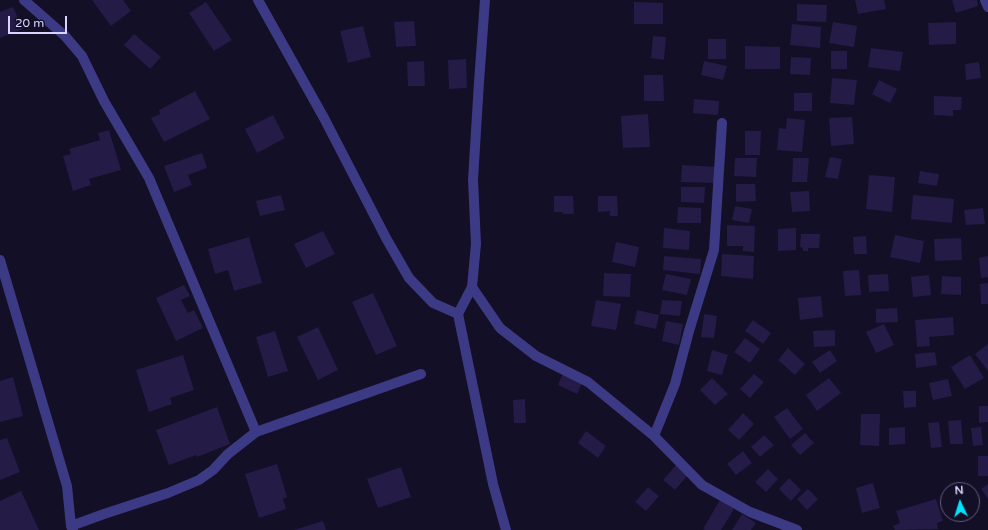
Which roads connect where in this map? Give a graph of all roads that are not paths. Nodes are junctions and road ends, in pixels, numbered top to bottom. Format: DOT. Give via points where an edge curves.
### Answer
graph roads {
  1 [pos="24,0"];
  2 [pos="258,0"];
  3 [pos="485,0"];
  4 [pos="984,0"];
  5 [pos="988,7"];
  6 [pos="722,123"];
  7 [pos="0,260"];
  8 [pos="472,287"];
  9 [pos="458,314"];
  10 [pos="421,374"];
  11 [pos="256,432"];
  12 [pos="654,436"];
  13 [pos="72,528"];
  14 [pos="506,530"];
  15 [pos="797,530"];
  1 -- 11 [label="street" via="65,36 82,56 104,101 149,178"];
  2 -- 9 [label="street" via="409,278 433,303"];
  3 -- 8 [label="street" via="473,180 476,244"];
  4 -- 5 [label="street"];
  6 -- 12 [label="street" via="714,250 675,384"];
  7 -- 13 [label="street" via="67,486"];
  8 -- 9 [label="street"];
  8 -- 12 [label="street" via="500,328 536,356 588,382"];
  9 -- 14 [label="street" via="493,484"];
  10 -- 11 [label="street"];
  11 -- 13 [label="street" via="199,480"];
  12 -- 15 [label="street" via="702,485 750,512"];
}
